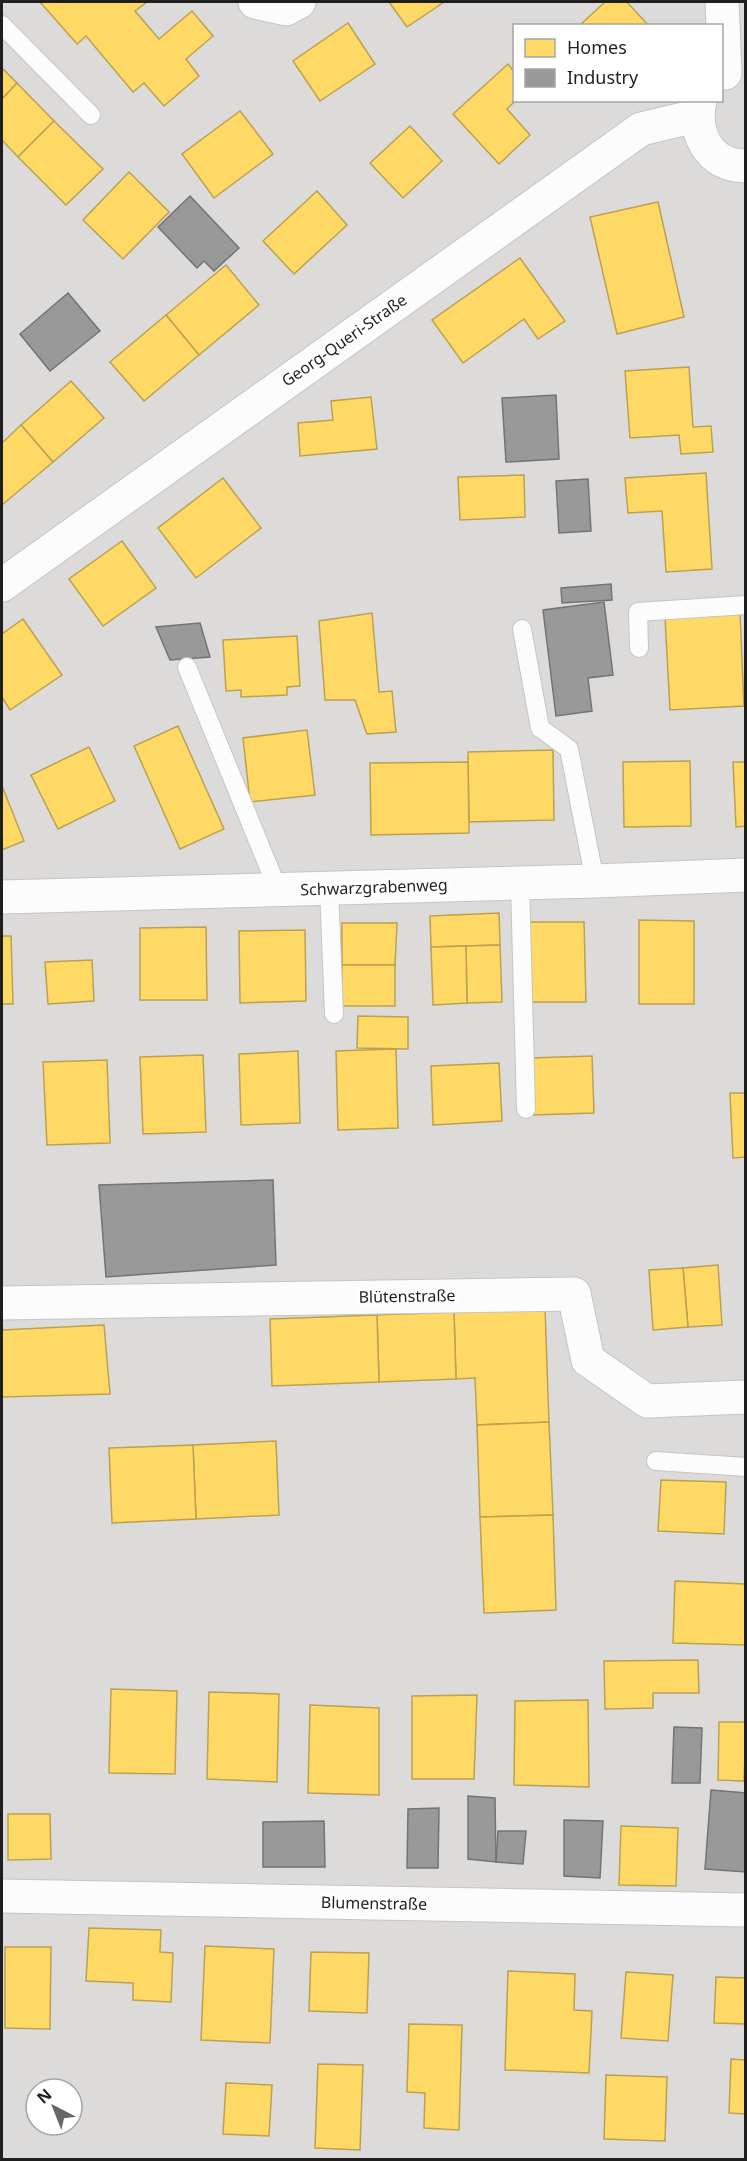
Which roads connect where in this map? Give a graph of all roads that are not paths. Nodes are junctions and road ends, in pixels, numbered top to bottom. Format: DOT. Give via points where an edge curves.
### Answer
graph roads {
  1 [pos="255,2"];
  2 [pos="299,2"];
  3 [pos="722,2"];
  4 [pos="2,25"];
  5 [pos="731,73"];
  6 [pos="698,108"];
  7 [pos="91,115"];
  8 [pos="745,169"];
  9 [pos="2,585"];
  10 [pos="746,604"];
  11 [pos="522,629"];
  12 [pos="639,648"];
  13 [pos="187,667"];
  14 [pos="746,875"];
  15 [pos="595,881"];
  16 [pos="520,883"];
  17 [pos="329,888"];
  18 [pos="278,890"];
  19 [pos="2,897"];
  20 [pos="334,1014"];
  21 [pos="526,1109"];
  22 [pos="2,1303"];
  23 [pos="746,1397"];
  24 [pos="656,1461"];
  25 [pos="746,1467"];
  26 [pos="2,1896"];
  27 [pos="746,1910"];
  1 -- 2 [label="street" via="286,9"];
  3 -- 5 [label="street"];
  4 -- 7 [label="lane"];
  6 -- 8 [label="street" via="703,142 713,154"];
  6 -- 9 [label="street, Georg-Queri-Straße" via="641,129"];
  10 -- 12 [label="lane" via="638,612"];
  11 -- 15 [label="lane" via="540,728 569,749"];
  13 -- 18 [label="lane"];
  14 -- 15 [label="street, Schwarzgrabenweg"];
  15 -- 16 [label="street, Schwarzgrabenweg"];
  16 -- 17 [label="street, Schwarzgrabenweg"];
  16 -- 21 [label="lane"];
  17 -- 18 [label="street, Schwarzgrabenweg"];
  17 -- 20 [label="lane"];
  18 -- 19 [label="street, Schwarzgrabenweg"];
  22 -- 23 [label="street, Blütenstraße" via="574,1294 588,1360 647,1401"];
  24 -- 25 [label="lane"];
  26 -- 27 [label="street, Blumenstraße"];
}
